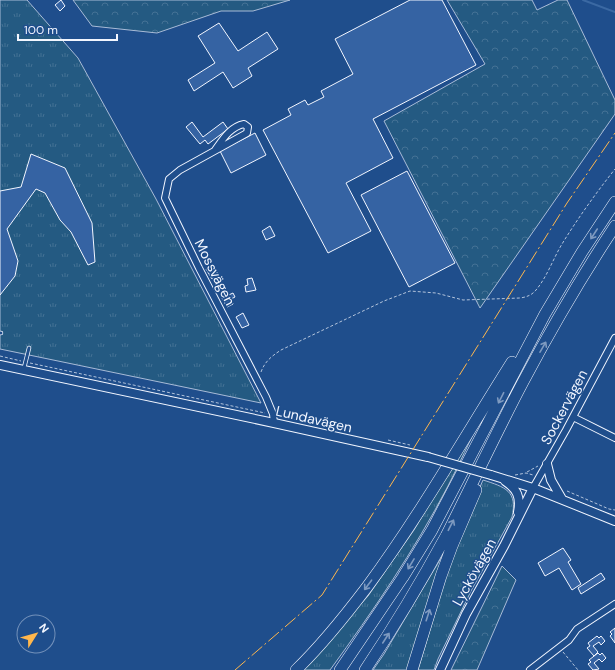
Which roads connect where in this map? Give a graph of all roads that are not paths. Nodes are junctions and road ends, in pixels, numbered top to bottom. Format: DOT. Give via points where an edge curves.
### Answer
graph roads {
  1 [pos="215,150"];
  2 [pos="615,202"];
  3 [pos="615,226"];
  4 [pos="545,314"];
  5 [pos="615,338"];
  6 [pos="29,348"];
  7 [pos="0,365"];
  8 [pos="24,370"];
  9 [pos="524,381"];
  10 [pos="573,416"];
  11 [pos="273,419"];
  12 [pos="615,438"];
  13 [pos="547,464"];
  14 [pos="501,478"];
  15 [pos="533,488"];
  16 [pos="563,500"];
  17 [pos="615,521"];
  18 [pos="514,525"];
  19 [pos="615,604"];
  20 [pos="296,670"];
  21 [pos="340,670"];
  22 [pos="365,670"];
  23 [pos="412,670"];
  24 [pos="440,670"];
  25 [pos="530,670"];
  1 -- 1 [label="street, Mossvägen" via="247,133 248,127 244,124 237,126 226,135"];
  1 -- 11 [label="street, Mossvägen" via="169,179 165,198 270,404"];
  2 -- 4 [label="highway, one-way"];
  9 -- 3 [label="highway, one-way"];
  4 -- 20 [label="highway, one-way" via="399,543 352,607"];
  4 -- 21 [label="highway, one-way" via="432,530"];
  5 -- 10 [label="street, Sockervägen"];
  6 -- 8 [label="lane"];
  7 -- 8 [label="main road, Lundavägen"];
  8 -- 11 [label="main road, Lundavägen"];
  22 -- 9 [label="highway, one-way" via="396,623 442,543"];
  23 -- 9 [label="highway, one-way" via="452,546"];
  10 -- 12 [label="street"];
  10 -- 13 [label="street, Sockervägen"];
  11 -- 14 [label="main road, Lundavägen, bridge"];
  13 -- 15 [label="street, Sockervägen"];
  13 -- 16 [label="main road" via="551,480"];
  14 -- 15 [label="main road, Lundavägen"];
  14 -- 18 [label="main road" via="513,487 519,498"];
  15 -- 16 [label="main road, Lundavägen"];
  15 -- 18 [label="main road, Lyckövägen"];
  16 -- 17 [label="main road, Lundavägen"];
  18 -- 24 [label="main road, Lyckövägen" via="466,614"];
  19 -- 25 [label="street" via="577,629 569,640"];
}
